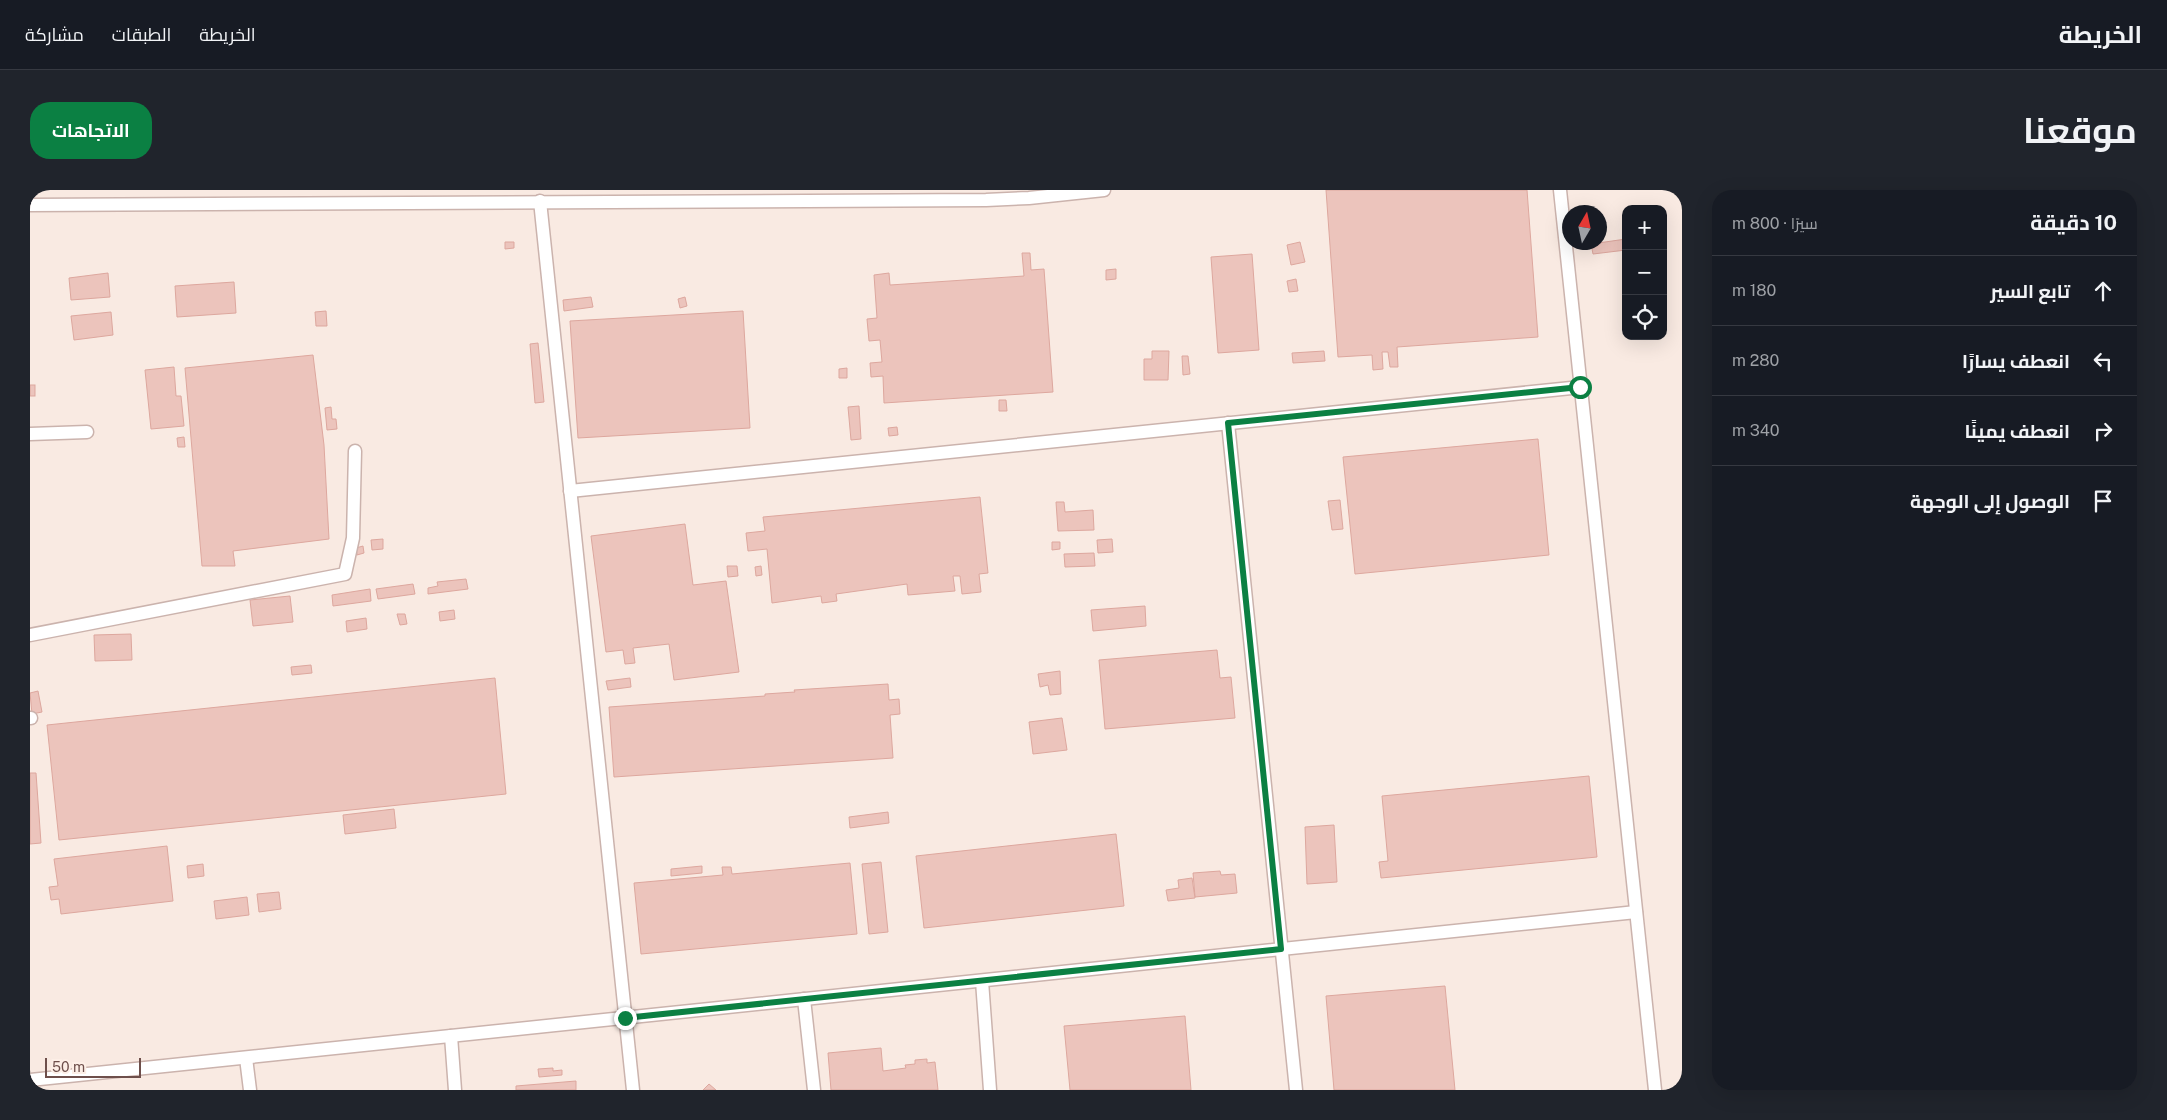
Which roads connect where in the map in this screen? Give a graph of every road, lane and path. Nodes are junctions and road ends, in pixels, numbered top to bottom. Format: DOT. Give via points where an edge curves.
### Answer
graph roads {
  1 [pos="1104,190"];
  2 [pos="1560,190"];
  3 [pos="540,201"];
  4 [pos="30,205"];
  5 [pos="1580,387"];
  6 [pos="1228,423"];
  7 [pos="87,432"];
  8 [pos="30,434"];
  9 [pos="355,451"];
  10 [pos="570,491"];
  11 [pos="30,635"];
  12 [pos="1636,912"];
  13 [pos="1281,949"];
  14 [pos="982,981"];
  15 [pos="804,999"];
  16 [pos="625,1018"];
  17 [pos="451,1036"];
  18 [pos="246,1058"];
  19 [pos="30,1080"];
  20 [pos="250,1090"];
  21 [pos="455,1090"];
  22 [pos="633,1090"];
  23 [pos="814,1090"];
  24 [pos="990,1090"];
  25 [pos="1296,1090"];
  26 [pos="1655,1090"];
  1 -- 3 [label="street" via="986,200"];
  2 -- 5 [label="street"];
  3 -- 4 [label="street"];
  3 -- 10 [label="street"];
  5 -- 6 [label="street"];
  5 -- 12 [label="street"];
  6 -- 10 [label="street"];
  6 -- 13 [label="street"];
  7 -- 8 [label="street"];
  9 -- 11 [label="street" via="353,538 345,574"];
  10 -- 16 [label="street"];
  12 -- 13 [label="street"];
  12 -- 26 [label="street"];
  13 -- 14 [label="street"];
  13 -- 25 [label="street"];
  14 -- 15 [label="street"];
  14 -- 24 [label="street"];
  15 -- 16 [label="street"];
  15 -- 23 [label="street"];
  16 -- 17 [label="street"];
  16 -- 22 [label="street"];
  17 -- 18 [label="street"];
  17 -- 21 [label="street"];
  18 -- 19 [label="street"];
  18 -- 20 [label="street"];
}
